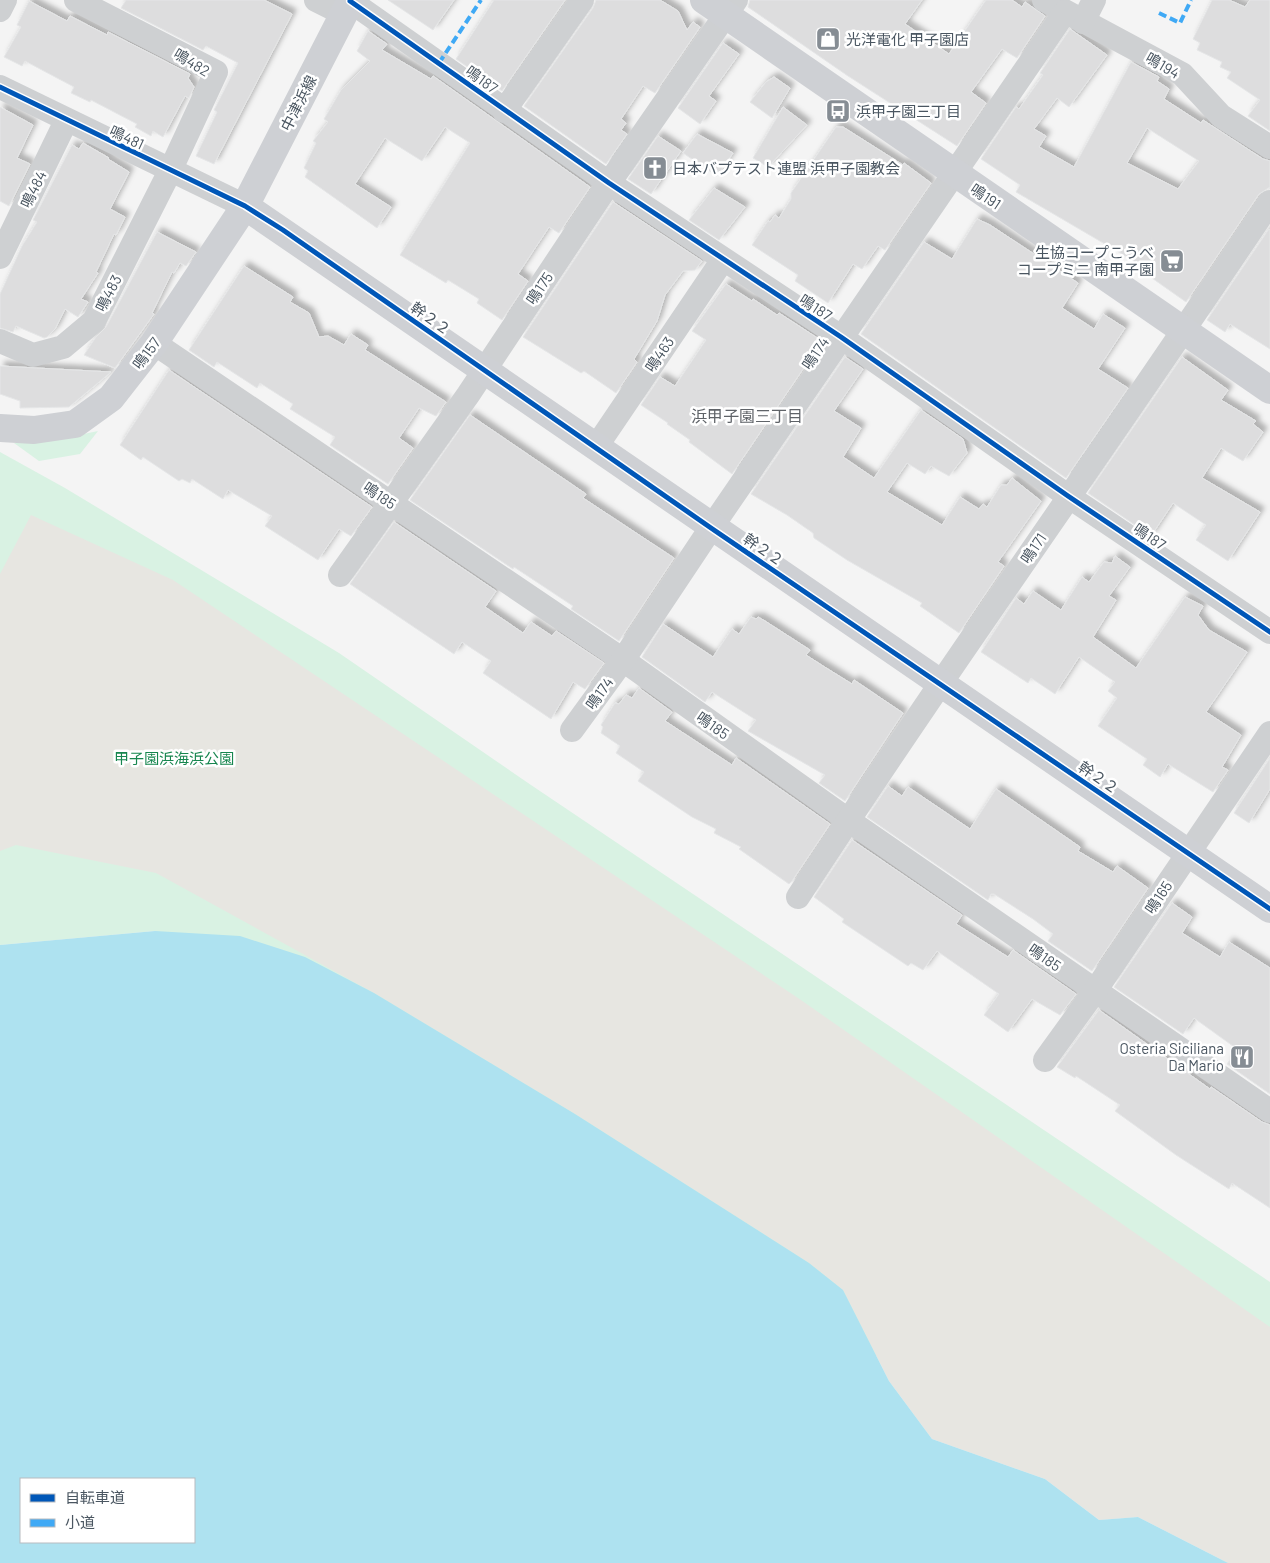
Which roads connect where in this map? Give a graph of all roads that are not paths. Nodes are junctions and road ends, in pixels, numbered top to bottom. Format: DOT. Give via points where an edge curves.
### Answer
graph roads {
  1 [pos="5,0"];
  2 [pos="76,0"];
  3 [pos="316,0"];
  4 [pos="582,0"];
  5 [pos="704,0"];
  6 [pos="1044,0"];
  7 [pos="1094,0"];
  8 [pos="348,5"];
  9 [pos="731,8"];
  10 [pos="0,10"];
  11 [pos="1074,17"];
  12 [pos="0,87"];
  13 [pos="504,111"];
  14 [pos="66,121"];
  15 [pos="1270,147"];
  16 [pos="170,171"];
  17 [pos="954,174"];
  18 [pos="609,183"];
  19 [pos="1270,202"];
  20 [pos="245,206"];
  21 [pos="0,257"];
  22 [pos="722,260"];
  23 [pos="1184,332"];
  24 [pos="841,337"];
  25 [pos="0,341"];
  26 [pos="154,343"];
  27 [pos="483,370"];
  28 [pos="1270,390"];
  29 [pos="0,428"];
  30 [pos="596,447"];
  31 [pos="1068,496"];
  32 [pos="392,503"];
  33 [pos="711,528"];
  34 [pos="340,575"];
  35 [pos="1270,632"];
  36 [pos="623,660"];
  37 [pos="940,684"];
  38 [pos="572,730"];
  39 [pos="1270,733"];
  40 [pos="848,820"];
  41 [pos="1188,852"];
  42 [pos="798,897"];
  43 [pos="1270,909"];
  44 [pos="1095,991"];
  45 [pos="1045,1060"];
  46 [pos="1270,1111"];
  1 -- 10 [label="street"];
  2 -- 16 [label="street, 鳴482" via="216,72"];
  3 -- 8 [label="street, 鳴187"];
  4 -- 13 [label="street"];
  5 -- 9 [label="street, 鳴191"];
  6 -- 11 [label="street, 鳴194"];
  7 -- 11 [label="street, 鳴174"];
  8 -- 13 [label="street, 鳴187"];
  8 -- 20 [label="street, 中津浜線"];
  9 -- 17 [label="street, 鳴191"];
  9 -- 18 [label="street, 鳴175"];
  11 -- 15 [label="street, 鳴194" via="1182,74 1221,116"];
  11 -- 17 [label="street, 鳴174"];
  12 -- 14 [label="street, 鳴481"];
  13 -- 18 [label="street, 鳴187"];
  14 -- 16 [label="street, 鳴481"];
  14 -- 21 [label="street, 鳴484"];
  16 -- 20 [label="street, 鳴481"];
  16 -- 25 [label="street, 鳴483" via="94,321 63,347 33,355"];
  17 -- 23 [label="street, 鳴191"];
  17 -- 24 [label="street, 鳴174"];
  18 -- 22 [label="street, 鳴187"];
  18 -- 27 [label="street, 鳴175"];
  19 -- 23 [label="street, 鳴171"];
  20 -- 26 [label="street, 鳴157"];
  20 -- 27 [label="street, 幹２２"];
  22 -- 24 [label="street, 鳴187"];
  22 -- 30 [label="street, 鳴463"];
  23 -- 28 [label="street, 鳴191"];
  23 -- 31 [label="street, 鳴171"];
  24 -- 31 [label="street, 鳴187"];
  24 -- 33 [label="street, 鳴174"];
  26 -- 29 [label="street, 鳴157" via="111,398 75,424 34,430"];
  26 -- 32 [label="street, 鳴185"];
  27 -- 30 [label="street, 幹２２"];
  27 -- 32 [label="street, 鳴175"];
  30 -- 33 [label="street, 幹２２"];
  31 -- 35 [label="street, 鳴187"];
  31 -- 37 [label="street, 鳴171"];
  32 -- 34 [label="street, 鳴175"];
  32 -- 36 [label="street, 鳴185"];
  33 -- 36 [label="street, 鳴174"];
  33 -- 37 [label="street, 幹２２"];
  36 -- 38 [label="street, 鳴174"];
  36 -- 40 [label="street, 鳴185"];
  37 -- 40 [label="street, 鳴171"];
  37 -- 41 [label="street, 幹２２"];
  39 -- 41 [label="street, 鳴165"];
  40 -- 42 [label="street, 鳴171"];
  40 -- 44 [label="street, 鳴185"];
  41 -- 43 [label="street, 幹２２"];
  41 -- 44 [label="street, 鳴165"];
  44 -- 45 [label="street, 鳴165"];
  44 -- 46 [label="street, 鳴185"];
}
